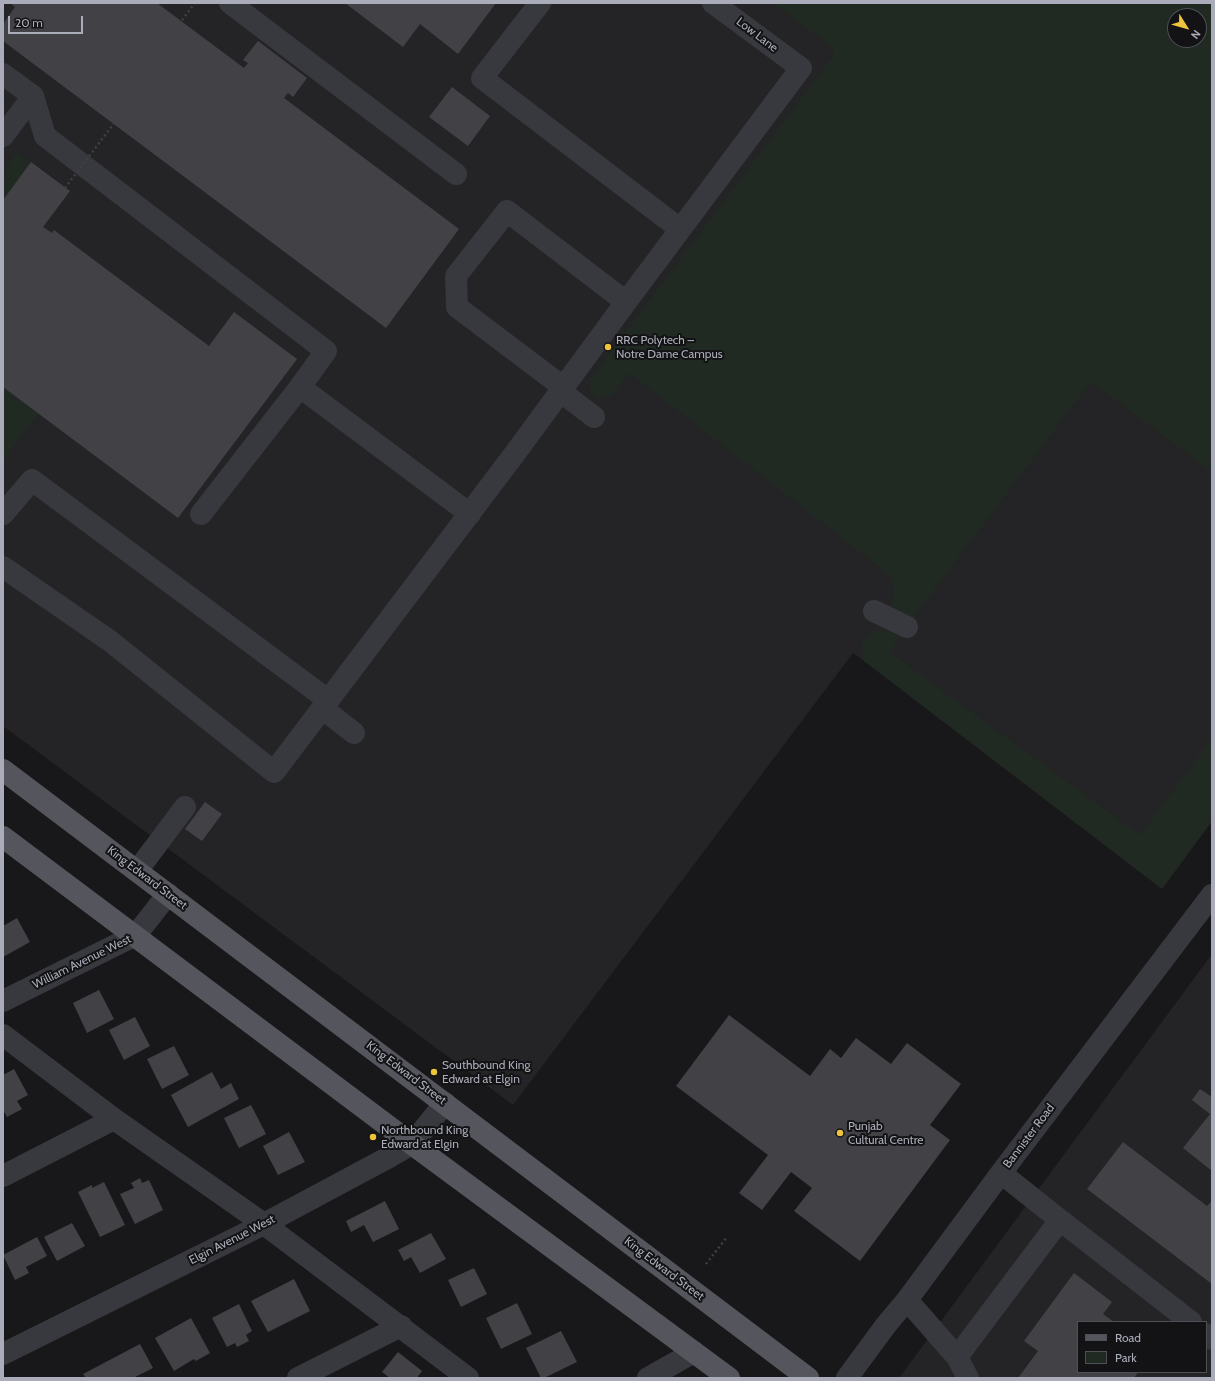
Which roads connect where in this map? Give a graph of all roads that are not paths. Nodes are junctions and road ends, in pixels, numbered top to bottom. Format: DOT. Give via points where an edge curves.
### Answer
graph roads {
  1 [pos="230,3"];
  2 [pos="540,3"];
  3 [pos="713,3"];
  4 [pos="3,74"];
  5 [pos="33,96"];
  6 [pos="3,136"];
  7 [pos="456,174"];
  8 [pos="680,229"];
  9 [pos="626,302"];
  10 [pos="300,387"];
  11 [pos="562,389"];
  12 [pos="594,417"];
  13 [pos="3,514"];
  14 [pos="201,514"];
  15 [pos="470,514"];
  16 [pos="3,567"];
  17 [pos="874,610"];
  18 [pos="907,627"];
  19 [pos="325,704"];
  20 [pos="354,733"];
  21 [pos="3,770"];
  22 [pos="185,807"];
  23 [pos="3,837"];
  24 [pos="137,871"];
  25 [pos="168,894"];
  26 [pos="1212,895"];
  27 [pos="136,935"];
  28 [pos="3,1001"];
  29 [pos="3,1035"];
  30 [pos="445,1103"];
  31 [pos="114,1119"];
  32 [pos="412,1144"];
  33 [pos="1001,1173"];
  34 [pos="3,1176"];
  35 [pos="1060,1220"];
  36 [pos="264,1224"];
  37 [pos="907,1300"];
  38 [pos="1189,1321"];
  39 [pos="401,1326"];
  40 [pos="694,1352"];
  41 [pos="3,1354"];
  42 [pos="957,1357"];
  43 [pos="298,1378"];
  44 [pos="468,1378"];
  45 [pos="648,1378"];
  46 [pos="728,1378"];
  47 [pos="808,1378"];
  48 [pos="847,1378"];
  49 [pos="968,1378"];
  1 -- 7 [label="street"];
  2 -- 8 [label="street" via="482,78"];
  3 -- 8 [label="street, Low Lane" via="801,68"];
  4 -- 5 [label="street"];
  5 -- 6 [label="street"];
  5 -- 10 [label="street" via="45,136 326,351"];
  8 -- 9 [label="street"];
  9 -- 11 [label="street"];
  9 -- 11 [label="street" via="508,212 456,276 457,307"];
  10 -- 14 [label="street"];
  10 -- 15 [label="street"];
  11 -- 12 [label="street"];
  11 -- 15 [label="street"];
  13 -- 19 [label="street" via="32,480"];
  15 -- 19 [label="street"];
  16 -- 19 [label="street" via="110,641 274,772"];
  17 -- 18 [label="street"];
  19 -- 20 [label="street"];
  21 -- 24 [label="main road, King Edward Street"];
  22 -- 24 [label="street"];
  23 -- 27 [label="main road"];
  24 -- 25 [label="main road, King Edward Street"];
  25 -- 27 [label="street, William Avenue West"];
  25 -- 30 [label="main road, King Edward Street"];
  26 -- 33 [label="street, Bannister Road"];
  27 -- 28 [label="street, William Avenue West"];
  27 -- 32 [label="main road"];
  29 -- 31 [label="street"];
  30 -- 32 [label="street, Elgin Avenue West"];
  30 -- 47 [label="main road, King Edward Street"];
  31 -- 34 [label="street"];
  31 -- 36 [label="street"];
  32 -- 36 [label="street, Elgin Avenue West"];
  32 -- 40 [label="main road"];
  33 -- 35 [label="street"];
  33 -- 37 [label="street, Bannister Road"];
  35 -- 38 [label="street"];
  35 -- 42 [label="street"];
  36 -- 39 [label="street"];
  36 -- 41 [label="street, Elgin Avenue West"];
  37 -- 42 [label="street"];
  37 -- 48 [label="street, Bannister Road"];
  39 -- 43 [label="street"];
  39 -- 44 [label="street"];
  40 -- 45 [label="street"];
  40 -- 46 [label="main road"];
  42 -- 49 [label="street"];
}
